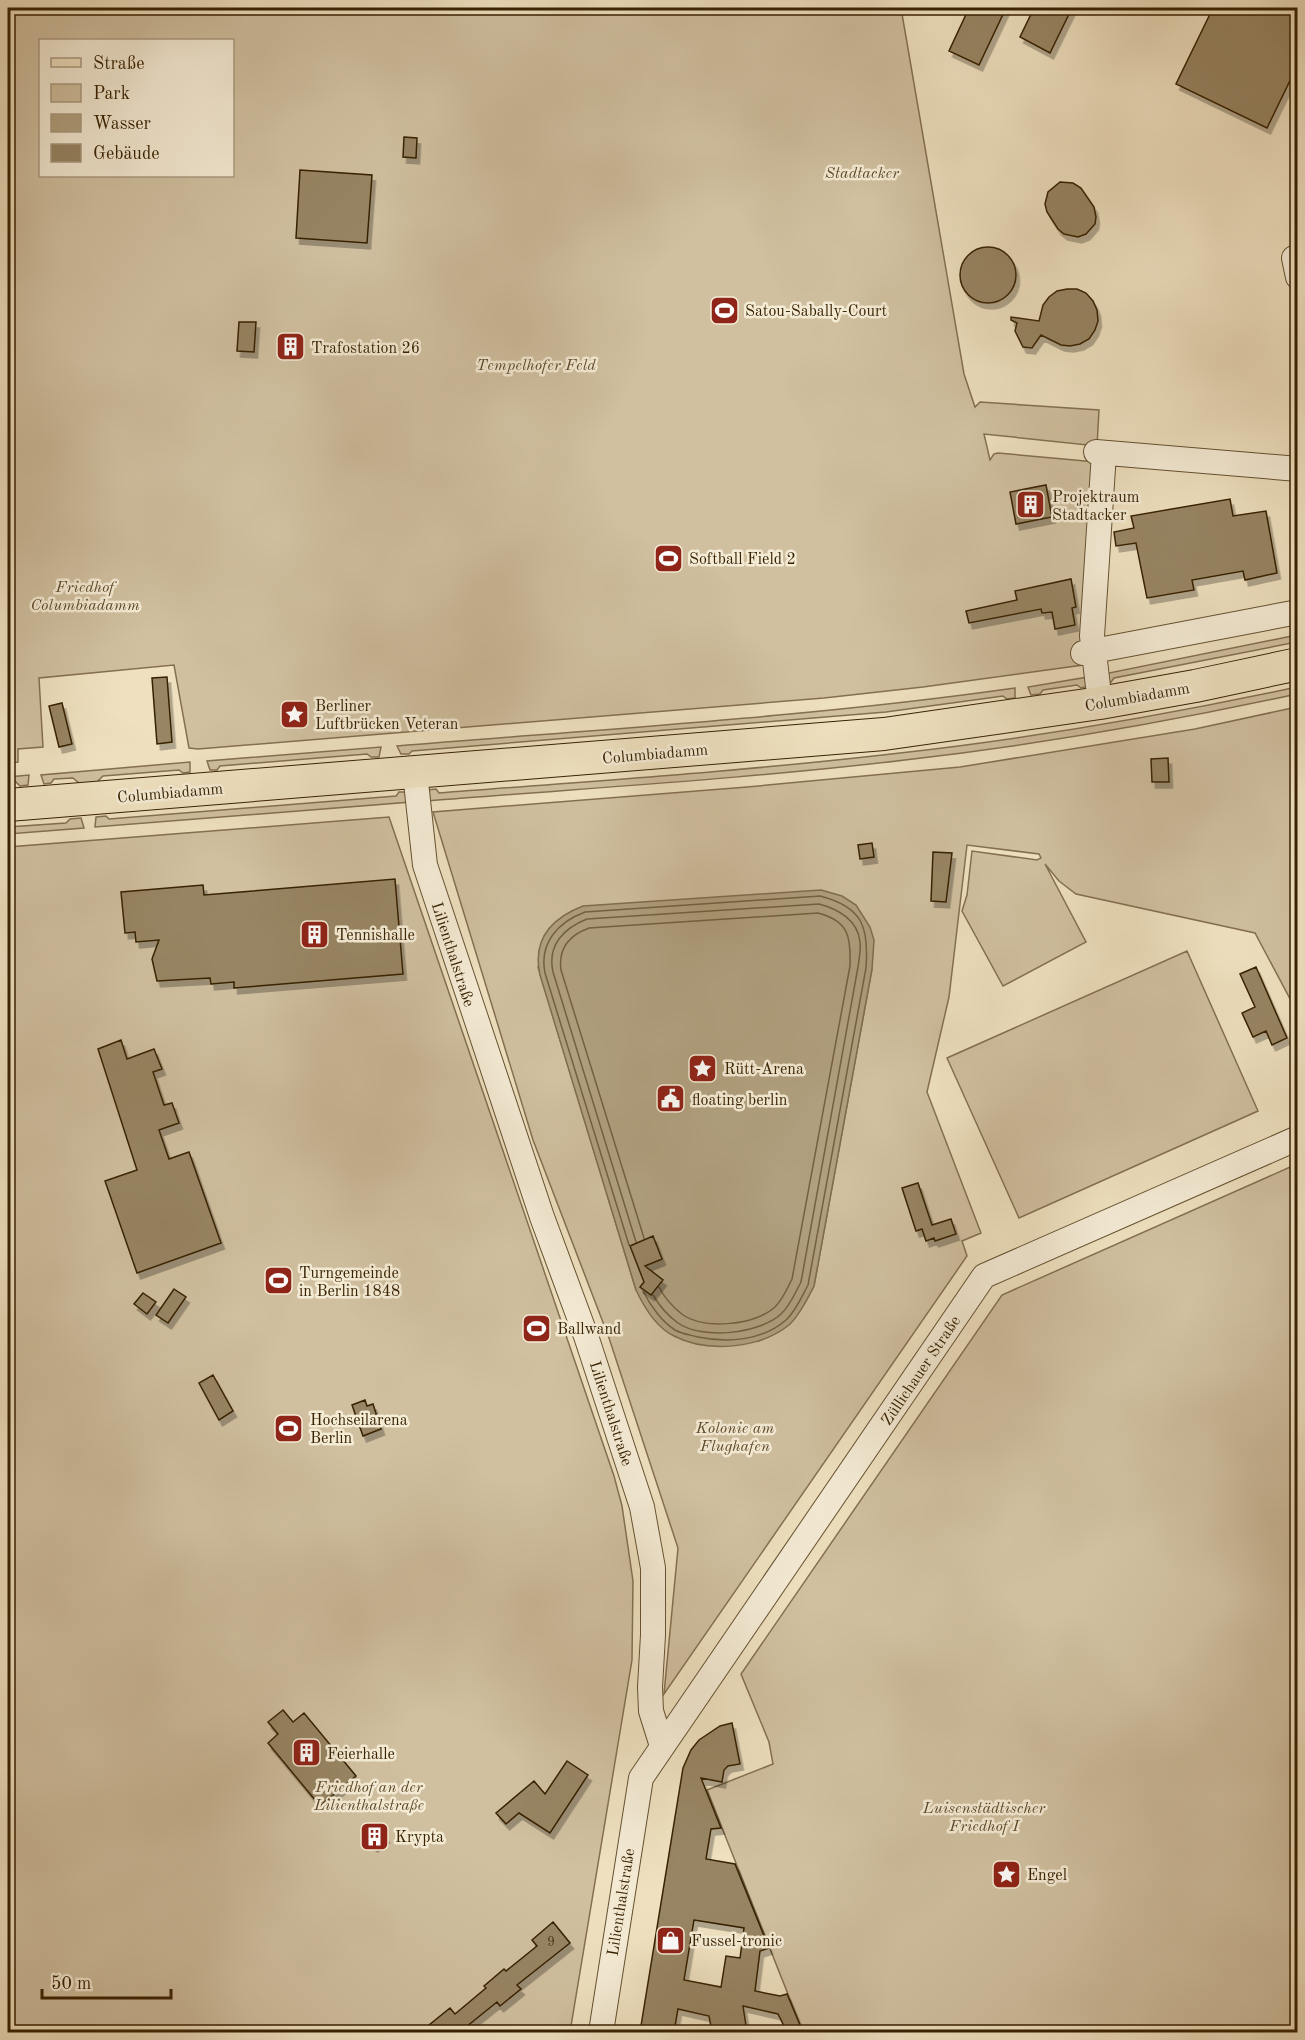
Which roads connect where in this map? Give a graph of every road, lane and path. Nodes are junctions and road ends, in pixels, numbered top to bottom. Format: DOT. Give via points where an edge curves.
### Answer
graph roads {
  1 [pos="1298,258"];
  2 [pos="1298,277"];
  3 [pos="1298,470"];
  4 [pos="1298,612"];
  5 [pos="1088,652"];
  6 [pos="1298,664"];
  7 [pos="1100,703"];
  8 [pos="415,772"];
  9 [pos="8,805"];
  10 [pos="1298,1138"];
  11 [pos="662,1746"];
  12 [pos="601,2032"];
  1 -- 2 [label="street" via="1294,258"];
  3 -- 5 [label="street" via="1100,453 1092,636"];
  4 -- 5 [label="street"];
  5 -- 7 [label="street"];
  6 -- 7 [label="main road, Columbiadamm"];
  7 -- 8 [label="main road, Columbiadamm" via="884,734"];
  8 -- 9 [label="main road, Columbiadamm"];
  8 -- 11 [label="street, Lilienthalstraße" via="425,865 642,1507 653,1568 651,1710"];
  10 -- 11 [label="street, Züllichauer Straße" via="984,1276"];
  11 -- 12 [label="street, Lilienthalstraße" via="641,1778"];
}
